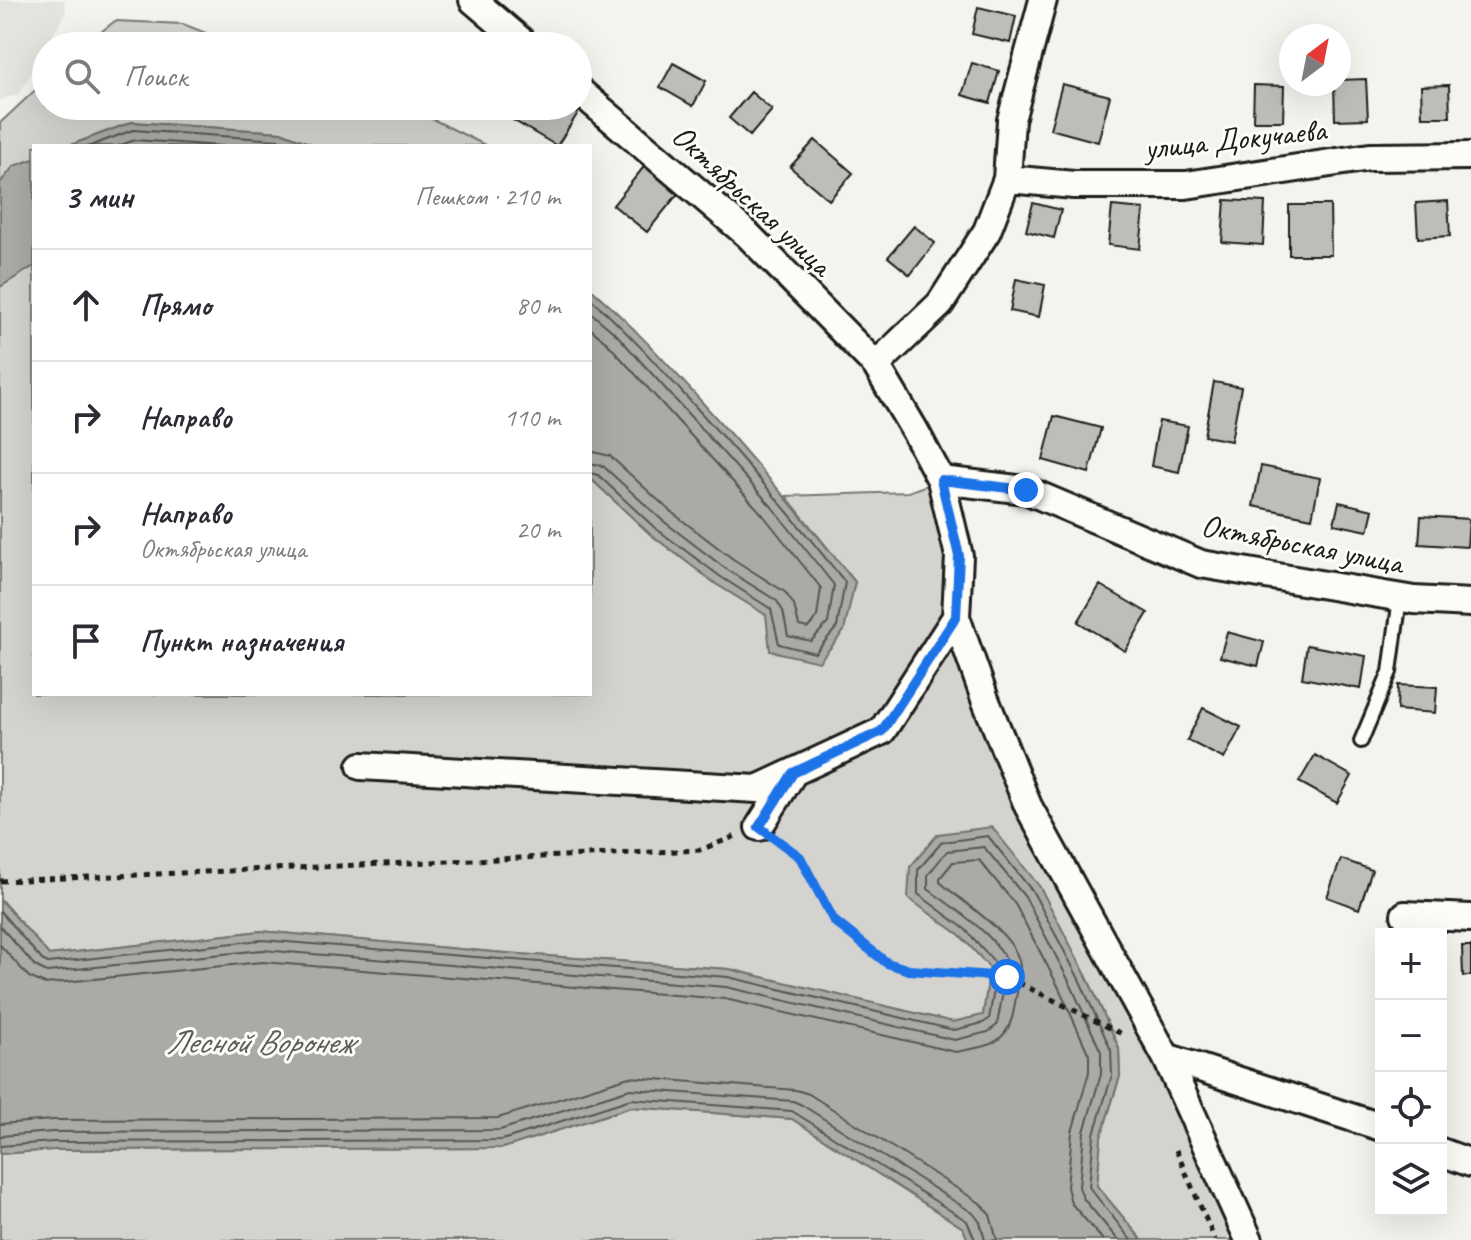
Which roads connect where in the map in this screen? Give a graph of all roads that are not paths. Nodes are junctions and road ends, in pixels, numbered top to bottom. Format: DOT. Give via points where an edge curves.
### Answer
graph roads {
  1 [pos="473,0"];
  2 [pos="1043,0"];
  3 [pos="511,32"];
  4 [pos="592,102"];
  5 [pos="1471,156"];
  6 [pos="1007,179"];
  7 [pos="876,365"];
  8 [pos="941,480"];
  9 [pos="1400,598"];
  10 [pos="1471,603"];
  11 [pos="956,617"];
  12 [pos="1361,741"];
  13 [pos="361,766"];
  14 [pos="793,773"];
  15 [pos="759,827"];
  16 [pos="1405,915"];
  17 [pos="1471,918"];
  18 [pos="1166,1057"];
  19 [pos="1375,1125"];
  20 [pos="1447,1154"];
  21 [pos="1471,1163"];
  22 [pos="1249,1240"];
  1 -- 3 [label="street"];
  2 -- 6 [label="street" via="1011,120"];
  4 -- 7 [label="street, Октябрьская улица" via="747,234"];
  5 -- 6 [label="street, улица Докучаева" via="1370,157 1186,185"];
  6 -- 7 [label="street" via="987,231 940,304"];
  7 -- 8 [label="street, Октябрьская улица"];
  8 -- 9 [label="street, Октябрьская улица" via="1026,490 1201,564"];
  8 -- 11 [label="street, Октябрьская улица" via="959,556"];
  9 -- 10 [label="street, Октябрьская улица"];
  9 -- 12 [label="lane" via="1390,672"];
  11 -- 14 [label="street" via="882,731"];
  11 -- 18 [label="street" via="1028,806"];
  13 -- 14 [label="street" via="757,789"];
  14 -- 15 [label="street"];
  16 -- 17 [label="street"];
  18 -- 19 [label="street"];
  18 -- 22 [label="street"];
  20 -- 21 [label="street"];
}
